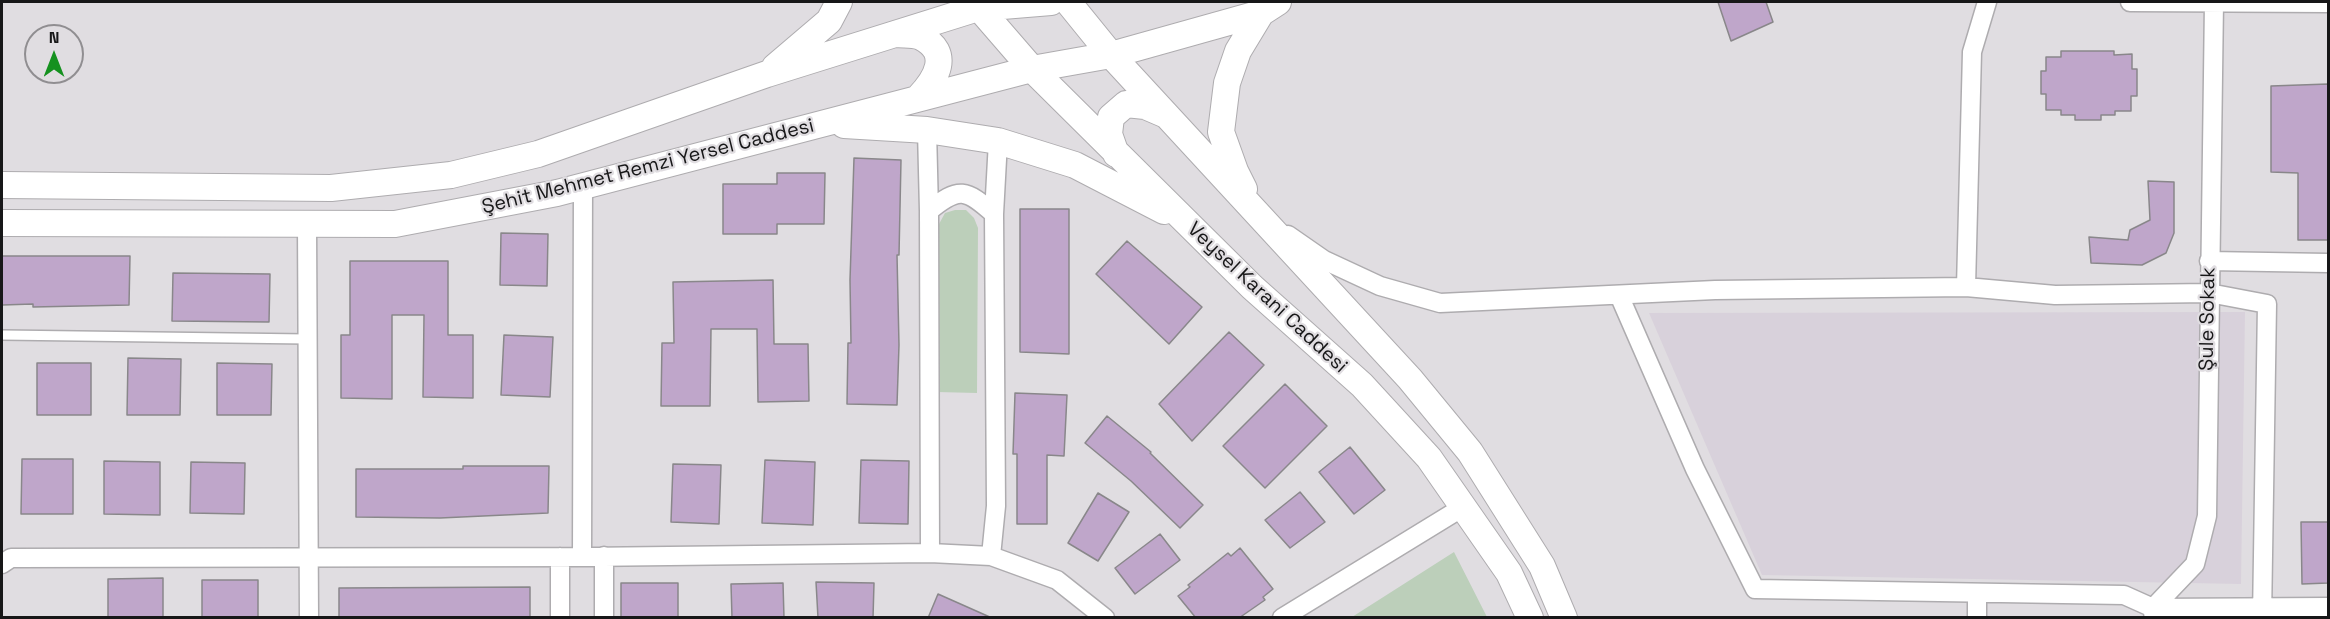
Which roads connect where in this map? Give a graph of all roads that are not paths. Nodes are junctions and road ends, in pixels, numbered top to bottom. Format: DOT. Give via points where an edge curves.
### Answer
graph roads {
  1 [pos="839,2"];
  2 [pos="1052,2"];
  3 [pos="1068,2"];
  4 [pos="1987,2"];
  5 [pos="2130,2"];
  6 [pos="2214,2"];
  7 [pos="2328,3"];
  8 [pos="976,4"];
  9 [pos="1269,7"];
  10 [pos="894,34"];
  11 [pos="1111,55"];
  12 [pos="1032,69"];
  13 [pos="767,74"];
  14 [pos="919,97"];
  15 [pos="1167,115"];
  16 [pos="823,124"];
  17 [pos="927,130"];
  18 [pos="998,141"];
  19 [pos="1116,153"];
  20 [pos="2,185"];
  21 [pos="583,186"];
  22 [pos="929,211"];
  23 [pos="994,214"];
  24 [pos="1256,214"];
  25 [pos="1186,222"];
  26 [pos="2,223"];
  27 [pos="307,225"];
  28 [pos="2209,261"];
  29 [pos="2328,263"];
  30 [pos="1966,287"];
  31 [pos="2209,293"];
  32 [pos="1619,295"];
  33 [pos="2,335"];
  34 [pos="307,339"];
  35 [pos="1463,507"];
  36 [pos="930,553"];
  37 [pos="604,556"];
  38 [pos="991,556"];
  39 [pos="560,557"];
  40 [pos="582,557"];
  41 [pos="309,558"];
  42 [pos="5,560"];
  43 [pos="1977,593"];
  44 [pos="2328,607"];
  45 [pos="2263,612"];
  46 [pos="2153,613"];
  47 [pos="309,618"];
  48 [pos="560,618"];
  49 [pos="604,618"];
  50 [pos="1105,618"];
  51 [pos="1282,618"];
  52 [pos="1530,618"];
  53 [pos="1564,618"];
  54 [pos="1977,618"];
  1 -- 13 [label="main road" via="829,21"];
  2 -- 8 [label="main road, Şehit Mehmet Remzi Yersel Caddesi"];
  3 -- 11 [label="main road"];
  4 -- 30 [label="street" via="1972,52"];
  5 -- 6 [label="street"];
  6 -- 7 [label="street"];
  6 -- 28 [label="street, Şule Sokak"];
  8 -- 10 [label="main road, Şehit Mehmet Remzi Yersel Caddesi"];
  8 -- 12 [label="main road, Veysel Karani Caddesi"];
  9 -- 11 [label="main road, Şehit Mehmet Remzi Yersel Caddesi"];
  9 -- 24 [label="main road" via="1234,61 1221,132"];
  10 -- 13 [label="main road, Şehit Mehmet Remzi Yersel Caddesi"];
  10 -- 14 [label="main road" via="920,36 934,48 939,64 932,83"];
  11 -- 12 [label="main road, Şehit Mehmet Remzi Yersel Caddesi"];
  11 -- 15 [label="main road"];
  12 -- 14 [label="main road, Şehit Mehmet Remzi Yersel Caddesi"];
  12 -- 19 [label="main road, Veysel Karani Caddesi"];
  13 -- 20 [label="main road, Şehit Mehmet Remzi Yersel Caddesi" via="538,154 451,175 331,188"];
  14 -- 16 [label="main road, Şehit Mehmet Remzi Yersel Caddesi"];
  15 -- 19 [label="main road" via="1126,104 1111,117 1109,134"];
  15 -- 24 [label="main road"];
  16 -- 17 [label="main road"];
  16 -- 21 [label="main road, Şehit Mehmet Remzi Yersel Caddesi"];
  17 -- 18 [label="main road"];
  17 -- 22 [label="street"];
  18 -- 23 [label="street"];
  18 -- 25 [label="main road" via="1075,165"];
  19 -- 25 [label="main road, Veysel Karani Caddesi"];
  21 -- 27 [label="main road, Şehit Mehmet Remzi Yersel Caddesi" via="394,224"];
  21 -- 40 [label="street"];
  22 -- 23 [label="street" via="947,196 960,193 975,197"];
  22 -- 36 [label="street"];
  23 -- 38 [label="street" via="996,506"];
  24 -- 32 [label="street" via="1324,260 1380,286 1440,303"];
  24 -- 53 [label="main road" via="1410,379 1470,452 1542,566"];
  25 -- 35 [label="main road, Veysel Karani Caddesi" via="1362,385 1429,458"];
  26 -- 27 [label="main road, Şehit Mehmet Remzi Yersel Caddesi"];
  27 -- 34 [label="street"];
  28 -- 29 [label="street"];
  28 -- 31 [label="street, Şule Sokak"];
  30 -- 31 [label="street" via="2055,295"];
  30 -- 32 [label="street"];
  31 -- 45 [label="street" via="2267,304"];
  31 -- 46 [label="street, Şule Sokak" via="2207,516 2195,564"];
  32 -- 43 [label="street" via="1695,470 1755,589"];
  33 -- 34 [label="lane"];
  34 -- 41 [label="street"];
  35 -- 51 [label="street"];
  35 -- 52 [label="main road, Veysel Karani Caddesi" via="1509,573"];
  36 -- 37 [label="street"];
  36 -- 38 [label="street"];
  37 -- 40 [label="street"];
  37 -- 49 [label="street"];
  38 -- 50 [label="street" via="1057,580"];
  39 -- 40 [label="street"];
  39 -- 41 [label="street"];
  39 -- 48 [label="street"];
  41 -- 42 [label="street"];
  41 -- 47 [label="street"];
  43 -- 46 [label="street" via="2124,594"];
  43 -- 54 [label="street"];
  44 -- 45 [label="street"];
  45 -- 46 [label="street"];
}
